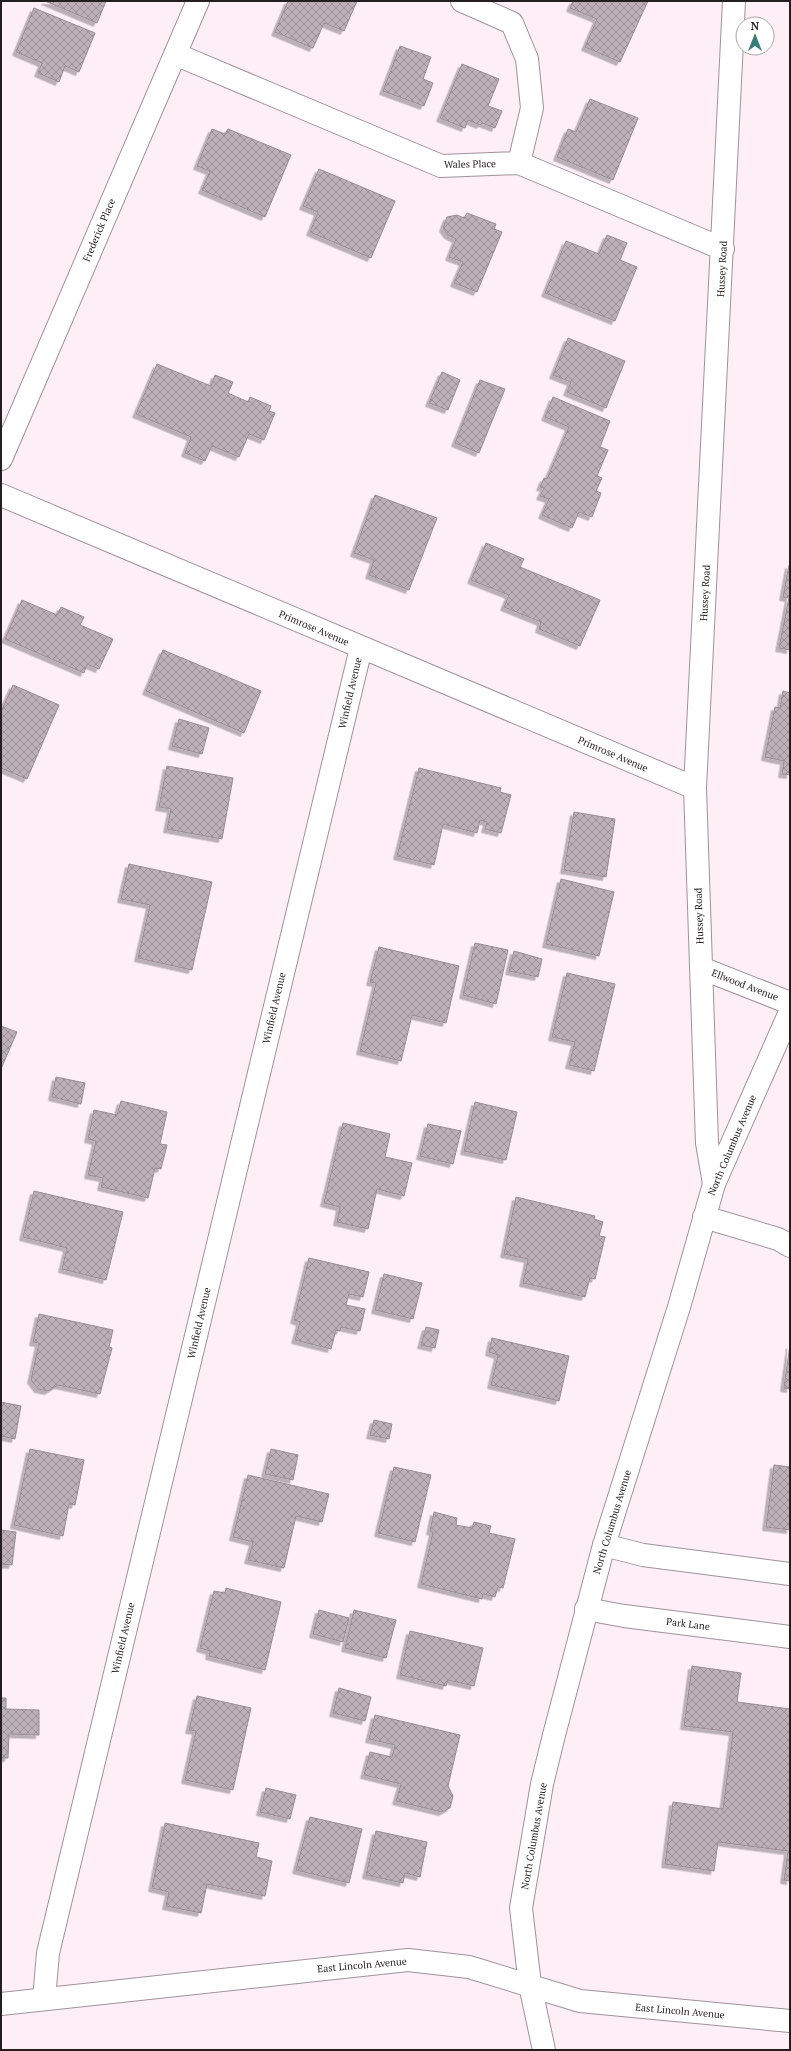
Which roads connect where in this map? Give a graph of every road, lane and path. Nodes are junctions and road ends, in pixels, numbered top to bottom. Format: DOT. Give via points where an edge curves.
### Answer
graph roads {
  1 [pos="198,1"];
  2 [pos="462,1"];
  3 [pos="734,1"];
  4 [pos="174,54"];
  5 [pos="519,163"];
  6 [pos="723,249"];
  7 [pos="1,459"];
  8 [pos="1,495"];
  9 [pos="361,648"];
  10 [pos="695,788"];
  11 [pos="701,968"];
  12 [pos="790,1003"];
  13 [pos="790,1012"];
  14 [pos="714,1184"];
  15 [pos="704,1217"];
  16 [pos="790,1246"];
  17 [pos="604,1545"];
  18 [pos="790,1574"];
  19 [pos="586,1609"];
  20 [pos="790,1637"];
  21 [pos="530,1985"];
  22 [pos="44,1999"];
  23 [pos="1,2004"];
  24 [pos="790,2021"];
  25 [pos="544,2050"];
  1 -- 4 [label="street, Frederick Place"];
  2 -- 5 [label="street" via="512,23 527,59 532,108"];
  3 -- 6 [label="street, Hussey Road"];
  4 -- 5 [label="street, Wales Place" via="441,166"];
  4 -- 7 [label="street, Frederick Place"];
  5 -- 6 [label="street, Wales Place"];
  6 -- 10 [label="street, Hussey Road"];
  8 -- 9 [label="street, Primrose Avenue"];
  9 -- 10 [label="street, Primrose Avenue"];
  9 -- 22 [label="street, Winfield Avenue" via="48,1953"];
  10 -- 11 [label="street, Hussey Road"];
  11 -- 12 [label="street, Ellwood Avenue"];
  11 -- 14 [label="street, Hussey Road" via="707,1143"];
  13 -- 14 [label="street, North Columbus Avenue"];
  14 -- 15 [label="street, North Columbus Avenue"];
  15 -- 16 [label="street" via="778,1239"];
  15 -- 17 [label="street, North Columbus Avenue" via="679,1307"];
  17 -- 18 [label="street" via="643,1555"];
  17 -- 19 [label="street, North Columbus Avenue"];
  19 -- 20 [label="street, Park Lane"];
  19 -- 21 [label="street, North Columbus Avenue" via="542,1784 521,1908"];
  21 -- 22 [label="street, East Lincoln Avenue" via="470,1967 408,1960"];
  21 -- 24 [label="street, East Lincoln Avenue" via="580,2001"];
  21 -- 25 [label="street, North Columbus Avenue"];
  22 -- 23 [label="street, East Lincoln Avenue"];
}
